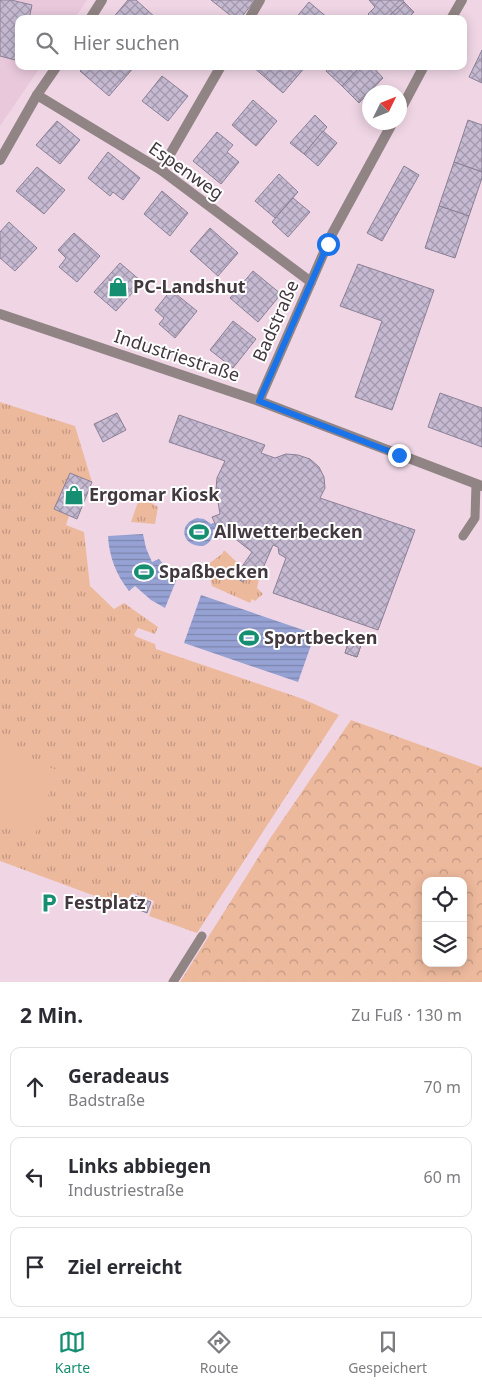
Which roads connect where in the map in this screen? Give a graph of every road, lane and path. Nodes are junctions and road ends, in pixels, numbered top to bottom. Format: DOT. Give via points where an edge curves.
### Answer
graph roads {
  1 [pos="102,0"];
  2 [pos="260,0"];
  3 [pos="462,0"];
  4 [pos="93,15"];
  5 [pos="251,15"];
  6 [pos="454,15"];
  7 [pos="54,70"];
  8 [pos="219,70"];
  9 [pos="422,70"];
  10 [pos="37,95"];
  11 [pos="407,98"];
  12 [pos="389,130"];
  13 [pos="0,160"];
  14 [pos="161,170"];
  15 [pos="311,282"];
  16 [pos="0,314"];
  17 [pos="259,401"];
  18 [pos="479,485"];
  19 [pos="463,536"];
  20 [pos="202,936"];
  21 [pos="173,982"];
  1 -- 4 [label="street"];
  2 -- 5 [label="street"];
  3 -- 6 [label="street"];
  7 -- 10 [label="street"];
  8 -- 14 [label="street"];
  9 -- 11 [label="street"];
  10 -- 13 [label="street"];
  10 -- 14 [label="street, Espenweg"];
  12 -- 15 [label="street, Badstraße" via="332,234"];
  14 -- 15 [label="street, Espenweg"];
  15 -- 17 [label="street, Badstraße"];
  16 -- 17 [label="street, Industriestraße"];
  17 -- 18 [label="street, Industriestraße"];
  18 -- 19 [label="lane" via="475,518"];
  20 -- 21 [label="lane"];
}
